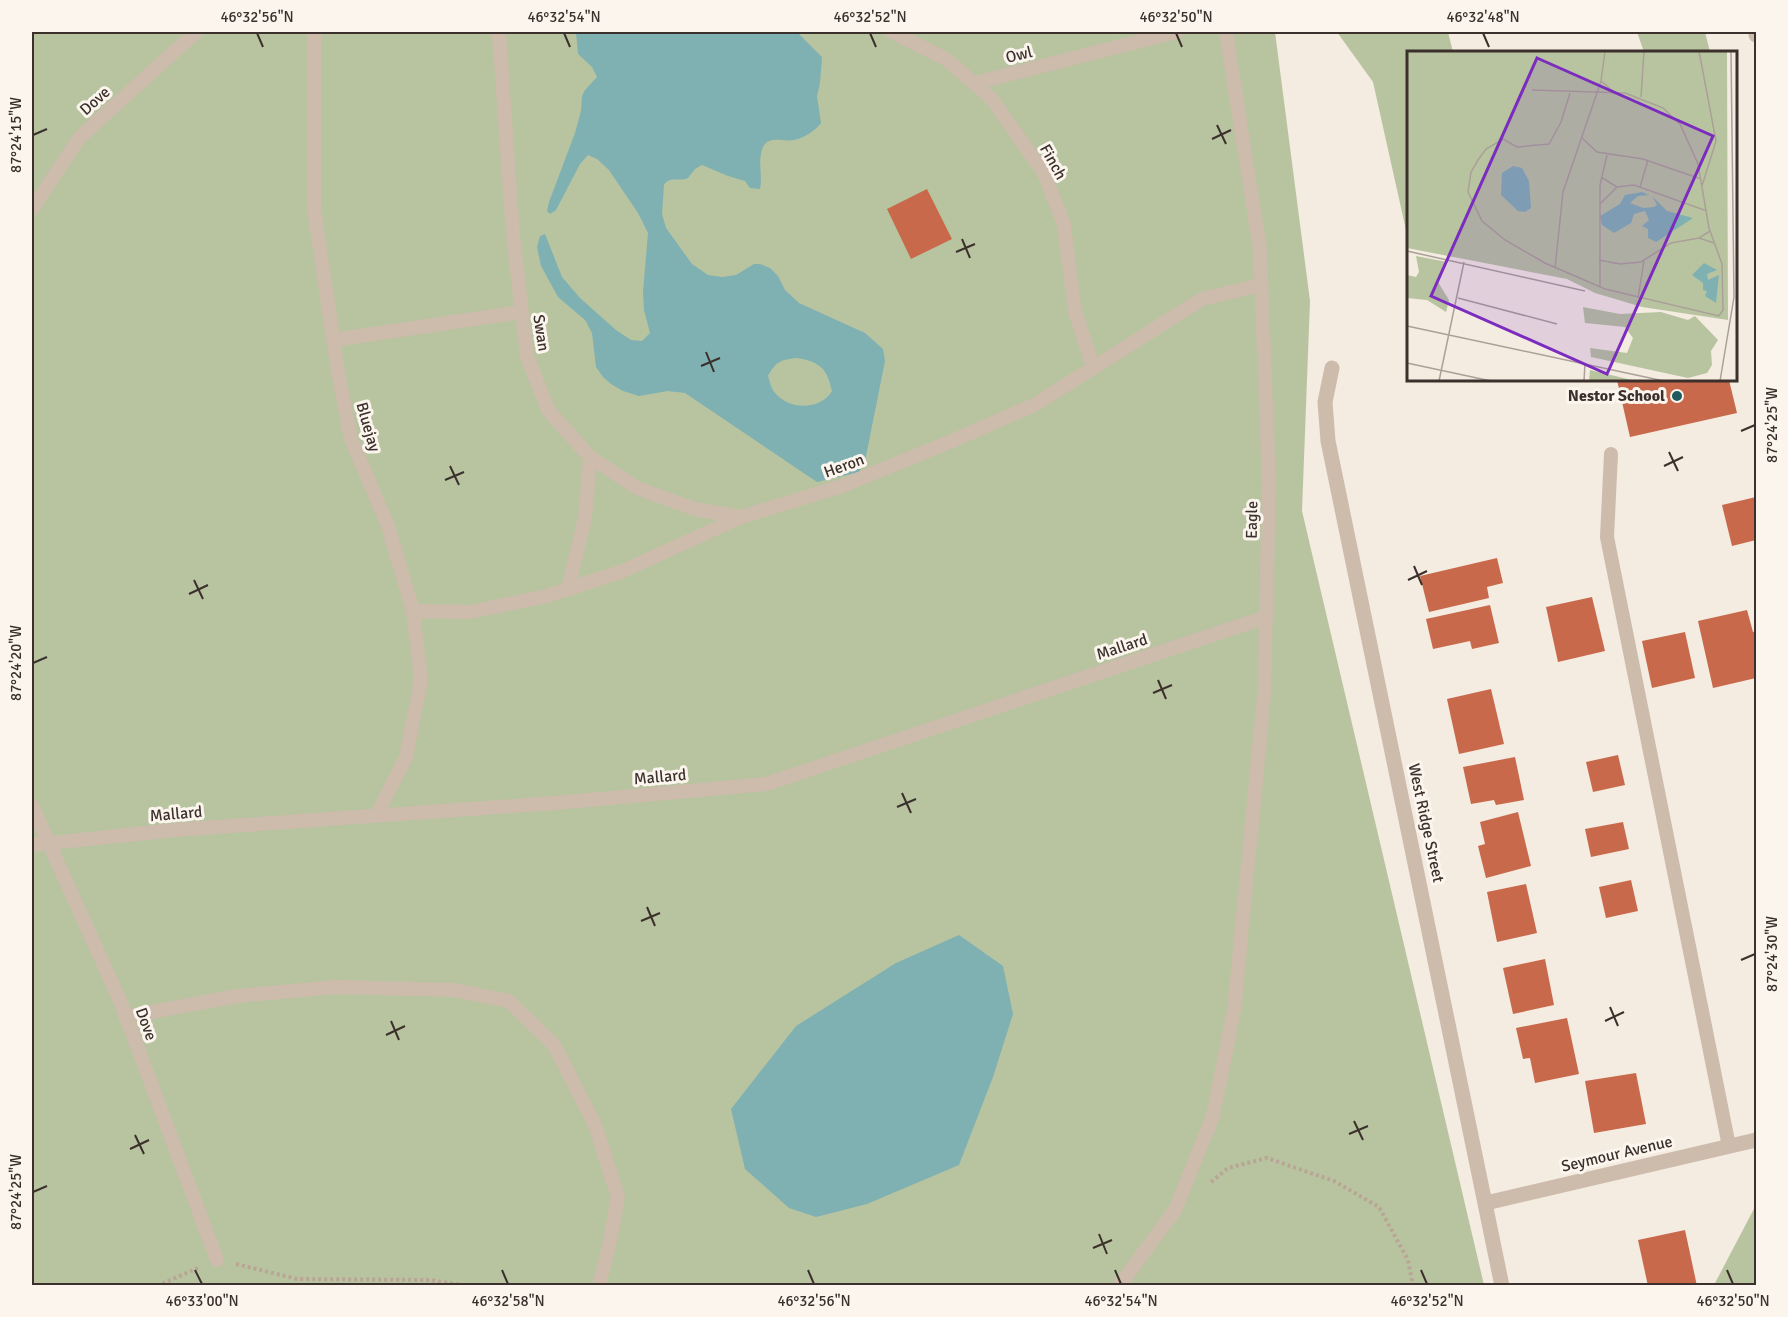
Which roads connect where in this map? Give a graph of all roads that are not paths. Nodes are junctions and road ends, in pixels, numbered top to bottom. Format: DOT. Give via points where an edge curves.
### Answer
graph roads {
  1 [pos="196,32"];
  2 [pos="314,32"];
  3 [pos="499,32"];
  4 [pos="892,32"];
  5 [pos="1176,32"];
  6 [pos="1226,32"];
  7 [pos="975,83"];
  8 [pos="32,209"];
  9 [pos="1261,285"];
  10 [pos="521,312"];
  11 [pos="333,340"];
  12 [pos="1093,367"];
  13 [pos="1332,368"];
  14 [pos="1611,454"];
  15 [pos="590,457"];
  16 [pos="741,517"];
  17 [pos="568,589"];
  18 [pos="414,611"];
  19 [pos="1266,617"];
  20 [pos="32,806"];
  21 [pos="376,816"];
  22 [pos="47,843"];
  23 [pos="32,844"];
  24 [pos="126,1017"];
  25 [pos="1756,1140"];
  26 [pos="1729,1146"];
  27 [pos="1486,1203"];
  28 [pos="217,1260"];
  29 [pos="600,1286"];
  30 [pos="1119,1286"];
  31 [pos="1502,1286"];
  1 -- 8 [label="lane, Dove" via="79,138"];
  2 -- 11 [label="lane, Bluejay" via="314,209"];
  3 -- 10 [label="lane, Swan"];
  4 -- 7 [label="lane, Finch" via="946,59"];
  5 -- 7 [label="lane, Owl"];
  6 -- 9 [label="lane, Eagle" via="1260,250"];
  7 -- 12 [label="lane, Finch" via="991,98 1044,173 1064,225 1074,312"];
  9 -- 12 [label="lane, Heron" via="1202,299"];
  9 -- 19 [label="lane, Eagle" via="1269,486"];
  10 -- 11 [label="lane"];
  10 -- 15 [label="lane, Swan" via="527,356 548,410"];
  11 -- 18 [label="lane, Bluejay" via="351,439 387,526"];
  12 -- 16 [label="lane, Heron" via="1036,404 952,441 842,486"];
  13 -- 27 [label="street, West Ridge Street" via="1325,402 1328,441"];
  14 -- 26 [label="lane" via="1607,537"];
  15 -- 16 [label="lane, Swan" via="637,488 695,509"];
  15 -- 17 [label="lane" via="585,518"];
  16 -- 17 [label="lane, Heron" via="623,572"];
  17 -- 18 [label="lane, Heron" via="470,612"];
  18 -- 21 [label="lane, Bluejay" via="421,680 406,757"];
  19 -- 21 [label="lane, Mallard" via="766,784"];
  19 -- 30 [label="lane, Eagle" via="1264,696 1234,1010 1213,1116 1175,1210"];
  20 -- 22 [label="lane, Dove"];
  21 -- 22 [label="lane, Mallard"];
  22 -- 23 [label="lane, Mallard"];
  22 -- 24 [label="lane, Dove"];
  24 -- 28 [label="lane, Dove"];
  24 -- 29 [label="lane" via="237,996 336,987 454,990 509,1001 554,1045 596,1125 618,1197"];
  25 -- 26 [label="street, Seymour Avenue"];
  26 -- 27 [label="street, Seymour Avenue"];
  27 -- 31 [label="street, West Ridge Street"];
}
